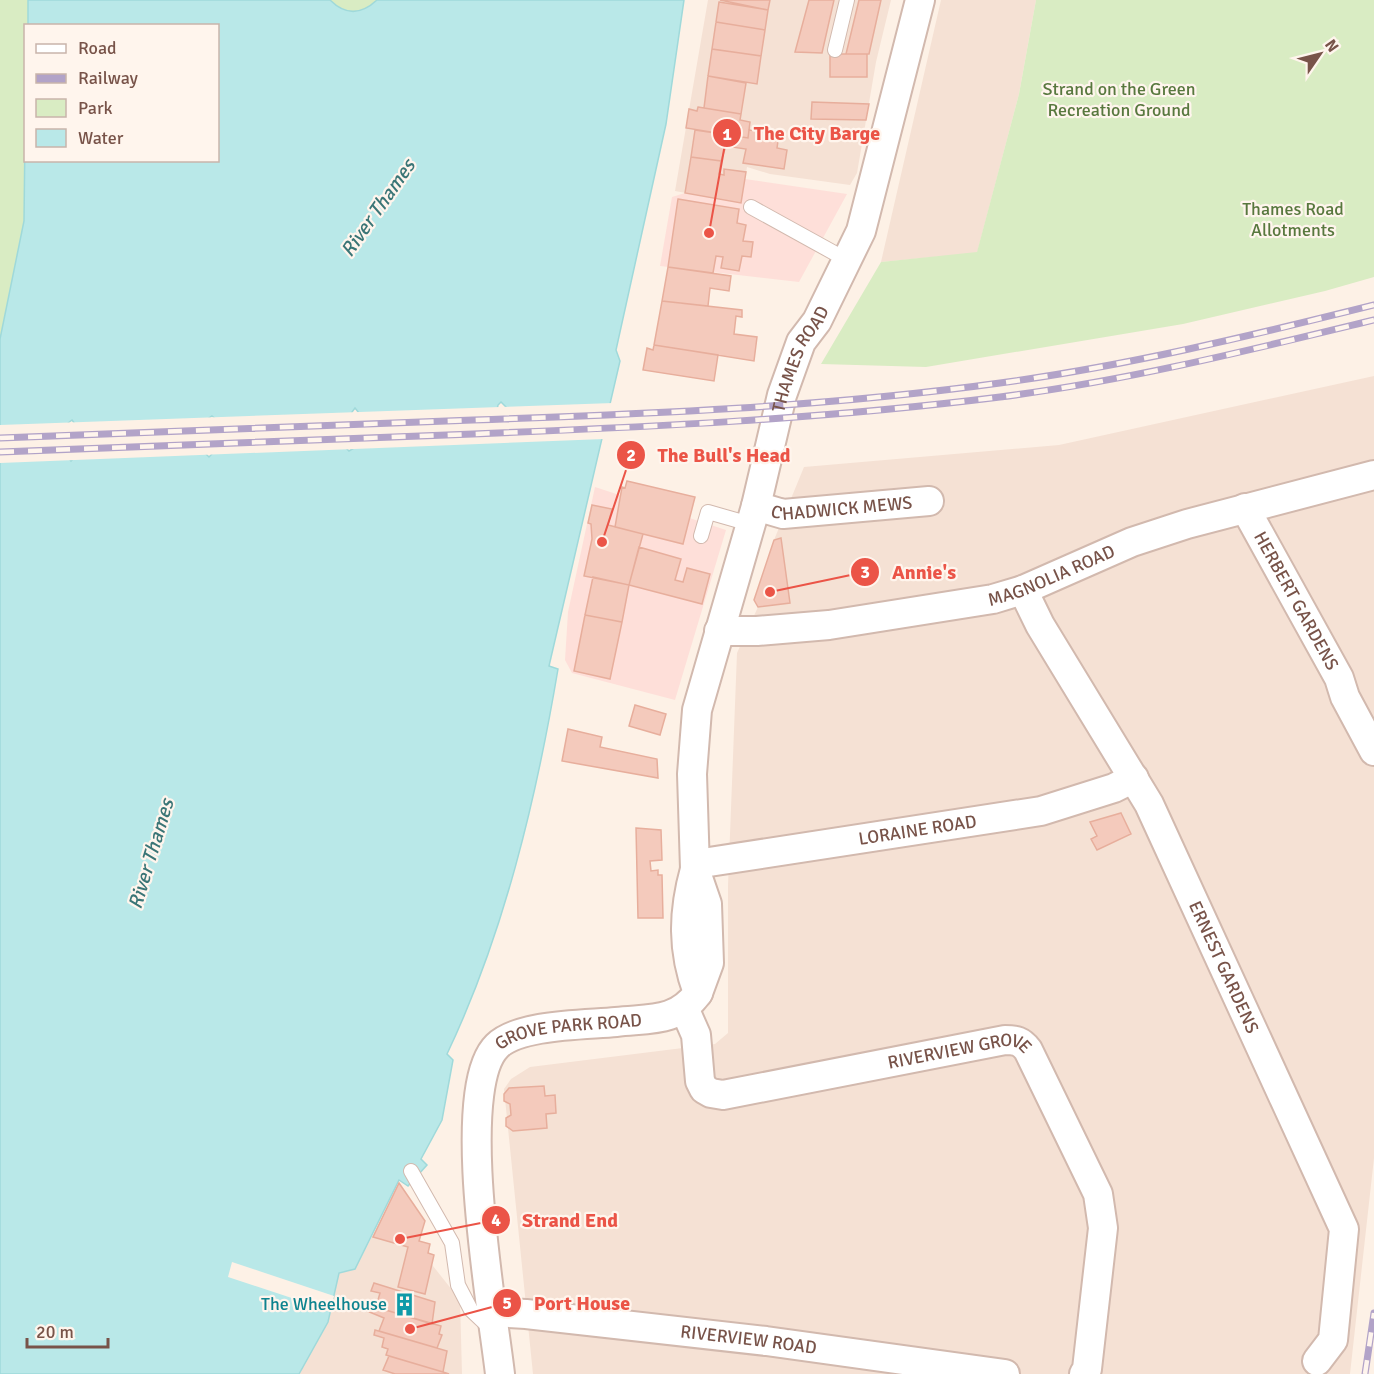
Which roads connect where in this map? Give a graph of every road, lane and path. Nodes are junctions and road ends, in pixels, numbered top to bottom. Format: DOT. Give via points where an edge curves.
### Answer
graph roads {
  1 [pos="847,0"];
  2 [pos="920,0"];
  3 [pos="835,50"];
  4 [pos="751,207"];
  5 [pos="847,260"];
  6 [pos="1374,475"];
  7 [pos="929,501"];
  8 [pos="1245,508"];
  9 [pos="753,515"];
  10 [pos="701,536"];
  11 [pos="1023,590"];
  12 [pos="719,631"];
  13 [pos="1374,751"];
  14 [pos="1134,778"];
  15 [pos="696,866"];
  16 [pos="692,1001"];
  17 [pos="411,1171"];
  18 [pos="494,1323"];
  19 [pos="1317,1361"];
  20 [pos="500,1374"];
  21 [pos="1005,1374"];
  22 [pos="1084,1374"];
  1 -- 3 [label="lane"];
  2 -- 5 [label="street, THAMES ROAD" via="869,206"];
  4 -- 5 [label="lane"];
  5 -- 9 [label="street, THAMES ROAD" via="817,321 801,342 782,395"];
  6 -- 8 [label="street, MAGNOLIA ROAD"];
  7 -- 9 [label="street, CHADWICK MEWS"];
  8 -- 11 [label="street, MAGNOLIA ROAD" via="1132,542"];
  8 -- 13 [label="street, HERBERT GARDENS" via="1340,678 1345,697"];
  9 -- 10 [label="lane" via="708,512"];
  9 -- 12 [label="street, THAMES ROAD"];
  11 -- 12 [label="street, MAGNOLIA ROAD" via="943,609 829,625"];
  11 -- 14 [label="street, ERNEST GARDENS" via="1040,625"];
  12 -- 15 [label="street, THAMES ROAD" via="694,741"];
  14 -- 15 [label="street, LORAINE ROAD" via="1041,811"];
  14 -- 19 [label="street, ERNEST GARDENS" via="1344,1229 1333,1340"];
  15 -- 16 [label="street, THAMES ROAD" via="707,904 709,963"];
  16 -- 18 [label="street, GROVE PARK ROAD" via="664,1017 531,1031 505,1039 492,1052 481,1083 477,1155"];
  16 -- 22 [label="street, RIVERVIEW GROVE" via="700,1081 704,1089 723,1095 1005,1040 1023,1043 1098,1194 1103,1212"];
  17 -- 18 [label="lane" via="452,1243 458,1285 471,1310"];
  18 -- 20 [label="street, GROVE PARK ROAD"];
  18 -- 21 [label="street, RIVERVIEW ROAD" via="538,1315"];
}
